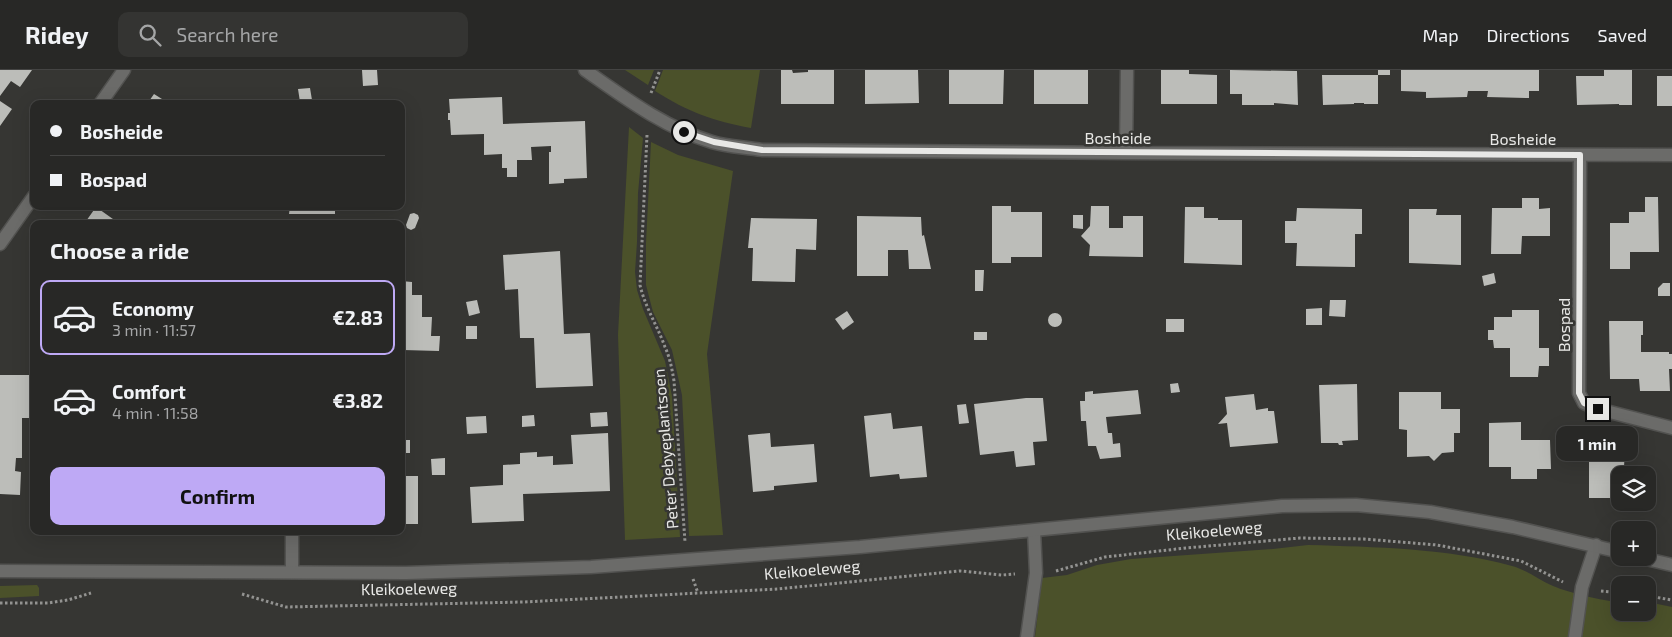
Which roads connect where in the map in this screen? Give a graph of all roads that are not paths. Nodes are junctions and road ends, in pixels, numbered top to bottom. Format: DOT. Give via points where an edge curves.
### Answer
graph roads {
  1 [pos="124,70"];
  2 [pos="585,70"];
  3 [pos="1127,70"];
  4 [pos="103,100"];
  5 [pos="1126,153"];
  6 [pos="1672,154"];
  7 [pos="1580,155"];
  8 [pos="30,202"];
  9 [pos="0,244"];
  10 [pos="1672,428"];
  11 [pos="1034,530"];
  12 [pos="292,535"];
  13 [pos="1596,545"];
  14 [pos="1611,549"];
  15 [pos="1656,562"];
  16 [pos="1672,566"];
  17 [pos="0,571"];
  18 [pos="292,572"];
  19 [pos="1027,637"];
  20 [pos="1575,637"];
  1 -- 4 [label="street"];
  2 -- 5 [label="street, Bosheide" via="644,110 684,132 714,142 762,150"];
  3 -- 5 [label="street"];
  5 -- 7 [label="street, Bosheide"];
  6 -- 7 [label="street, Bosheide"];
  7 -- 10 [label="street, Bospad" via="1579,393 1584,403 1598,409"];
  8 -- 9 [label="street"];
  11 -- 13 [label="street, Kleikoeleweg" via="1282,506 1356,505 1430,512"];
  11 -- 18 [label="street, Kleikoeleweg" via="860,547 517,570"];
  11 -- 19 [label="street" via="1036,573"];
  12 -- 18 [label="street"];
  13 -- 14 [label="street, Kleikoeleweg"];
  13 -- 20 [label="street" via="1582,587"];
  15 -- 16 [label="street"];
  17 -- 18 [label="street, Kleikoeleweg"];
}
